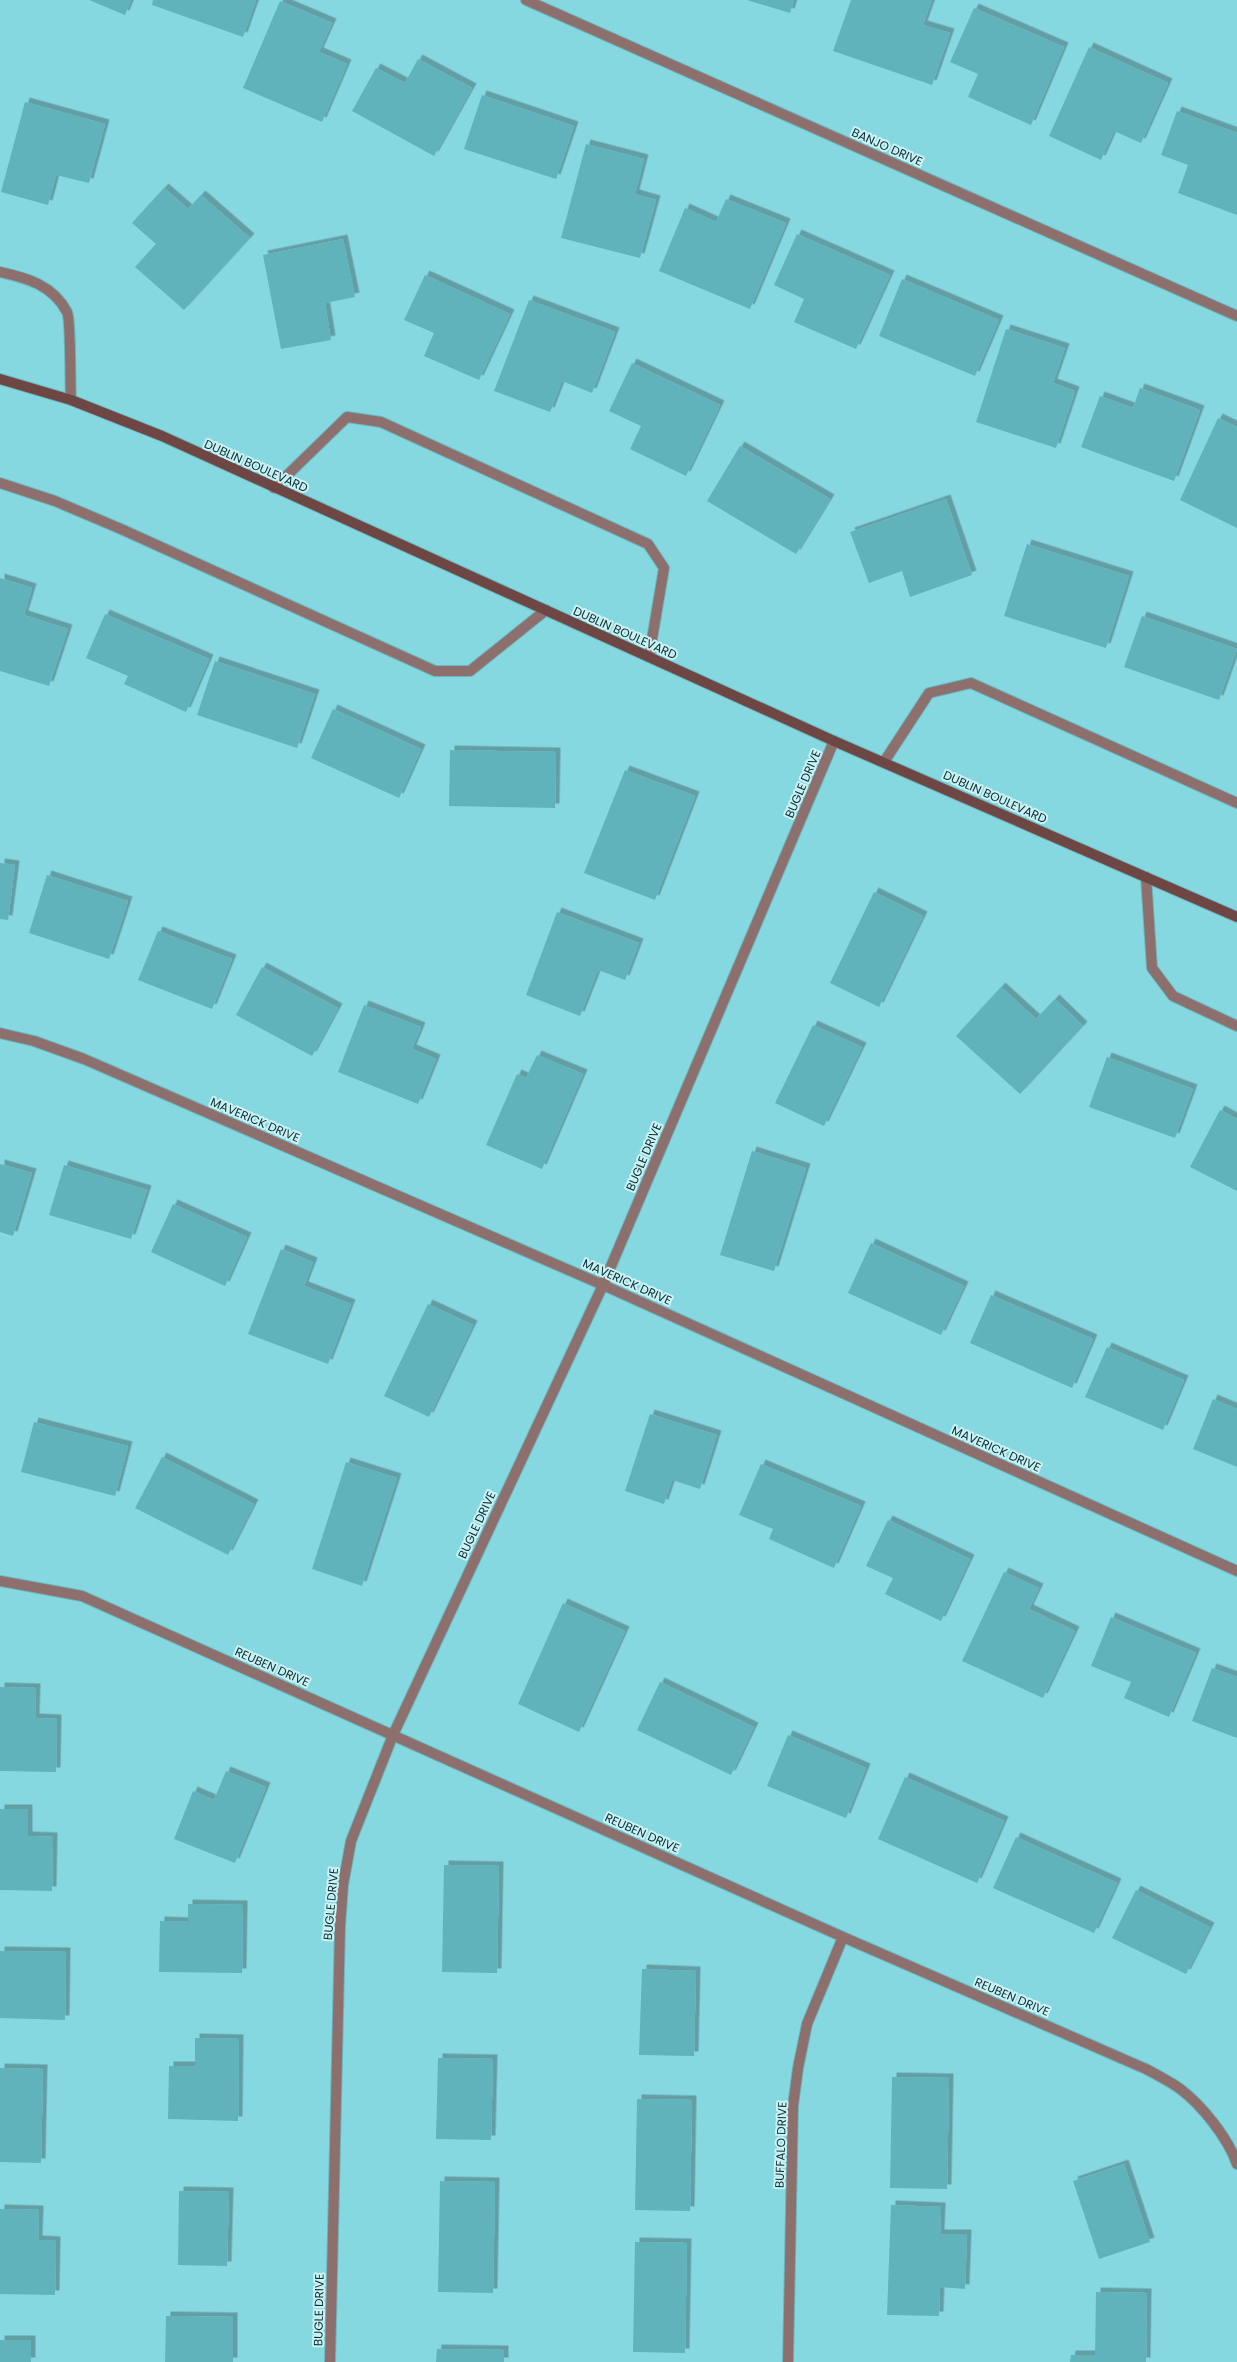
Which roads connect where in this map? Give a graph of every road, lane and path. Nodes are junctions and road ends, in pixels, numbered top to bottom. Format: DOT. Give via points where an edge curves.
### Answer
graph roads {
  1 [pos="526,0"];
  2 [pos="0,272"];
  3 [pos="1237,316"];
  4 [pos="0,379"];
  5 [pos="70,400"];
  6 [pos="0,483"];
  7 [pos="274,488"];
  8 [pos="546,610"];
  9 [pos="649,657"];
  10 [pos="834,741"];
  11 [pos="884,762"];
  12 [pos="1237,804"];
  13 [pos="1146,877"];
  14 [pos="1237,917"];
  15 [pos="1237,1026"];
  16 [pos="0,1033"];
  17 [pos="604,1285"];
  18 [pos="1237,1571"];
  19 [pos="0,1581"];
  20 [pos="393,1735"];
  21 [pos="843,1937"];
  22 [pos="1237,2164"];
  23 [pos="330,2362"];
  24 [pos="788,2362"];
  1 -- 3 [label="street, BANJO DRIVE"];
  2 -- 5 [label="street" via="50,290 68,313"];
  4 -- 5 [label="main road, DUBLIN BOULEVARD"];
  5 -- 7 [label="main road, DUBLIN BOULEVARD" via="162,436"];
  6 -- 8 [label="street" via="55,501 121,529 435,671 470,671"];
  7 -- 8 [label="main road, DUBLIN BOULEVARD"];
  7 -- 9 [label="street" via="347,416 390,426 648,544 664,568"];
  8 -- 9 [label="main road, DUBLIN BOULEVARD"];
  9 -- 10 [label="main road, DUBLIN BOULEVARD"];
  10 -- 11 [label="main road, DUBLIN BOULEVARD"];
  10 -- 17 [label="street, BUGLE DRIVE"];
  11 -- 12 [label="street" via="929,693 971,683"];
  11 -- 13 [label="main road, DUBLIN BOULEVARD"];
  13 -- 14 [label="main road, DUBLIN BOULEVARD"];
  13 -- 15 [label="street" via="1152,968 1173,996"];
  16 -- 17 [label="street, MAVERICK DRIVE" via="34,1041 84,1060"];
  17 -- 18 [label="street, MAVERICK DRIVE"];
  17 -- 20 [label="street, BUGLE DRIVE"];
  19 -- 20 [label="street, REUBEN DRIVE" via="82,1596"];
  20 -- 21 [label="street, REUBEN DRIVE"];
  20 -- 23 [label="street, BUGLE DRIVE" via="351,1841 343,1885"];
  21 -- 22 [label="street, REUBEN DRIVE" via="1146,2069 1180,2089 1206,2115 1232,2148"];
  21 -- 24 [label="street, BUFFALO DRIVE" via="807,2024 798,2068 794,2106"];
}
